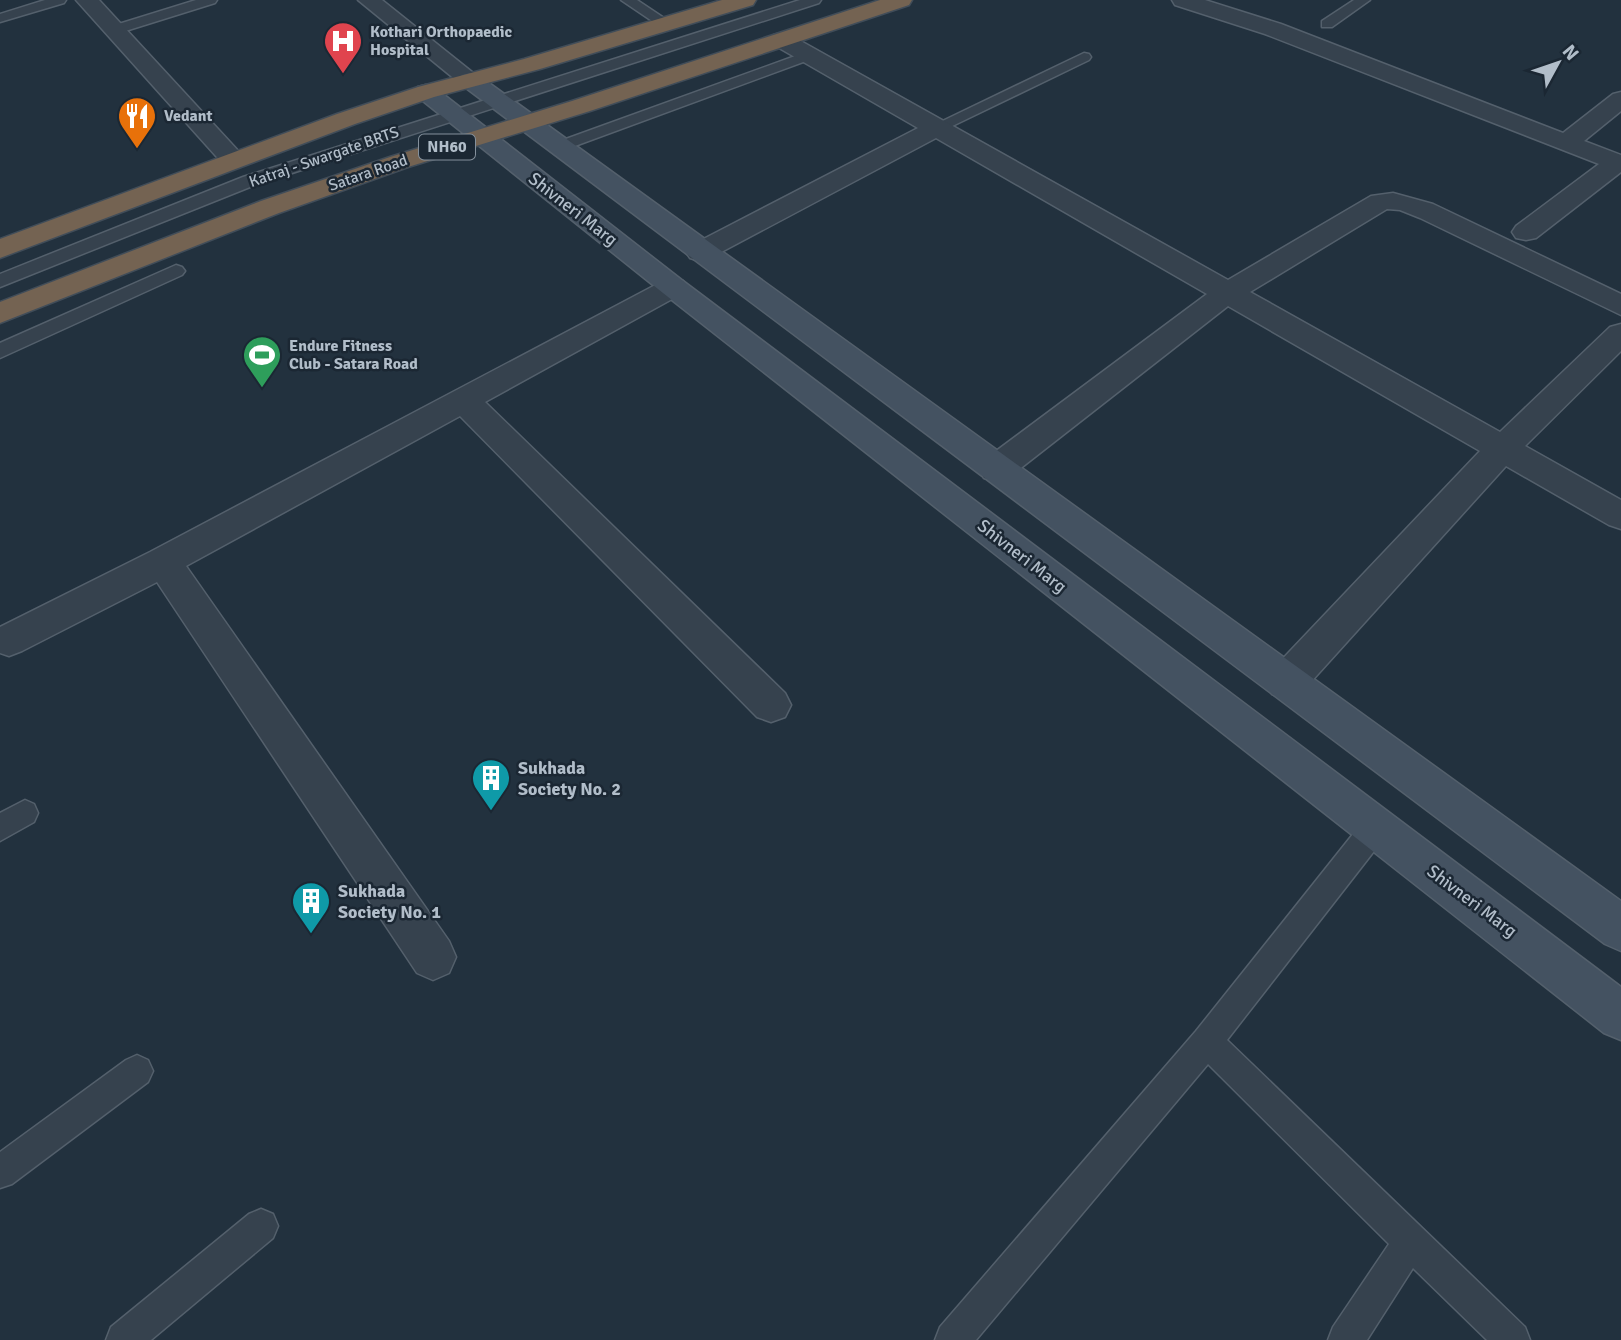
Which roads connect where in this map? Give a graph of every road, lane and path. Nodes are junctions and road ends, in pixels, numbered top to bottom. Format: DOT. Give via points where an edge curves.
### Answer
graph roads {
  1 [pos="59,0"];
  2 [pos="87,0"];
  3 [pos="210,0"];
  4 [pos="369,0"];
  5 [pos="628,0"];
  6 [pos="745,0"];
  7 [pos="814,0"];
  8 [pos="901,0"];
  9 [pos="1183,0"];
  10 [pos="1222,0"];
  11 [pos="1363,0"];
  12 [pos="0,18"];
  13 [pos="1326,23"];
  14 [pos="666,24"];
  15 [pos="1273,29"];
  16 [pos="114,30"];
  17 [pos="782,40"];
  18 [pos="808,55"];
  19 [pos="1084,57"];
  20 [pos="470,80"];
  21 [pos="1621,99"];
  22 [pos="497,101"];
  23 [pos="439,103"];
  24 [pos="524,123"];
  25 [pos="936,128"];
  26 [pos="480,137"];
  27 [pos="1567,142"];
  28 [pos="558,147"];
  29 [pos="233,160"];
  30 [pos="1619,163"];
  31 [pos="1526,232"];
  32 [pos="0,249"];
  33 [pos="700,252"];
  34 [pos="176,271"];
  35 [pos="0,281"];
  36 [pos="673,287"];
  37 [pos="1227,293"];
  38 [pos="1621,306"];
  39 [pos="0,313"];
  40 [pos="1621,334"];
  41 [pos="0,351"];
  42 [pos="464,401"];
  43 [pos="1502,449"];
  44 [pos="996,469"];
  45 [pos="1621,516"];
  46 [pos="163,562"];
  47 [pos="9,640"];
  48 [pos="1286,682"];
  49 [pos="771,705"];
  50 [pos="25,813"];
  51 [pos="0,828"];
  52 [pos="1376,828"];
  53 [pos="1621,928"];
  54 [pos="433,957"];
  55 [pos="1621,1016"];
  56 [pos="1207,1042"];
  57 [pos="137,1071"];
  58 [pos="0,1172"];
  59 [pos="261,1226"];
  60 [pos="1411,1241"];
  61 [pos="124,1340"];
  62 [pos="953,1340"];
  63 [pos="1346,1340"];
  64 [pos="1512,1340"];
  1 -- 12 [label="lane"];
  2 -- 16 [label="street"];
  3 -- 16 [label="lane"];
  4 -- 20 [label="street"];
  5 -- 14 [label="lane"];
  6 -- 14 [label="highway"];
  7 -- 22 [label="lane, Katraj - Swargate BRTS"];
  8 -- 17 [label="highway, Satara Road / NH60"];
  9 -- 15 [label="street"];
  10 -- 15 [label="street"];
  11 -- 13 [label="lane"];
  14 -- 20 [label="highway"];
  15 -- 27 [label="street"];
  16 -- 29 [label="street"];
  17 -- 18 [label="street"];
  17 -- 24 [label="highway, Satara Road / NH60"];
  18 -- 25 [label="street"];
  18 -- 28 [label="lane"];
  19 -- 25 [label="lane"];
  20 -- 22 [label="main road"];
  20 -- 23 [label="highway"];
  21 -- 27 [label="street"];
  22 -- 23 [label="lane, Katraj - Swargate BRTS"];
  22 -- 24 [label="main road"];
  23 -- 26 [label="main road, Shivneri Marg"];
  23 -- 29 [label="highway"];
  23 -- 35 [label="lane, Katraj - Swargate BRTS"];
  24 -- 26 [label="highway, Satara Road / NH60"];
  24 -- 28 [label="main road"];
  25 -- 33 [label="street"];
  25 -- 37 [label="street"];
  26 -- 36 [label="main road, Shivneri Marg"];
  26 -- 39 [label="highway, Satara Road / NH60" via="270,207"];
  27 -- 30 [label="street"];
  28 -- 33 [label="main road"];
  29 -- 32 [label="highway"];
  30 -- 31 [label="street"];
  33 -- 44 [label="main road"];
  34 -- 41 [label="lane"];
  36 -- 42 [label="street"];
  36 -- 52 [label="main road, Shivneri Marg"];
  37 -- 38 [label="street" via="1372,205 1390,200 1429,212"];
  37 -- 43 [label="street"];
  37 -- 44 [label="street"];
  40 -- 43 [label="street"];
  42 -- 46 [label="street"];
  42 -- 49 [label="street"];
  43 -- 45 [label="street"];
  43 -- 48 [label="street"];
  44 -- 48 [label="main road"];
  46 -- 47 [label="street"];
  46 -- 54 [label="street"];
  48 -- 53 [label="main road"];
  50 -- 51 [label="lane"];
  52 -- 55 [label="main road, Shivneri Marg"];
  52 -- 56 [label="lane"];
  56 -- 60 [label="lane"];
  56 -- 62 [label="lane"];
  57 -- 58 [label="lane"];
  59 -- 61 [label="lane"];
  60 -- 63 [label="lane"];
  60 -- 64 [label="lane"];
}
